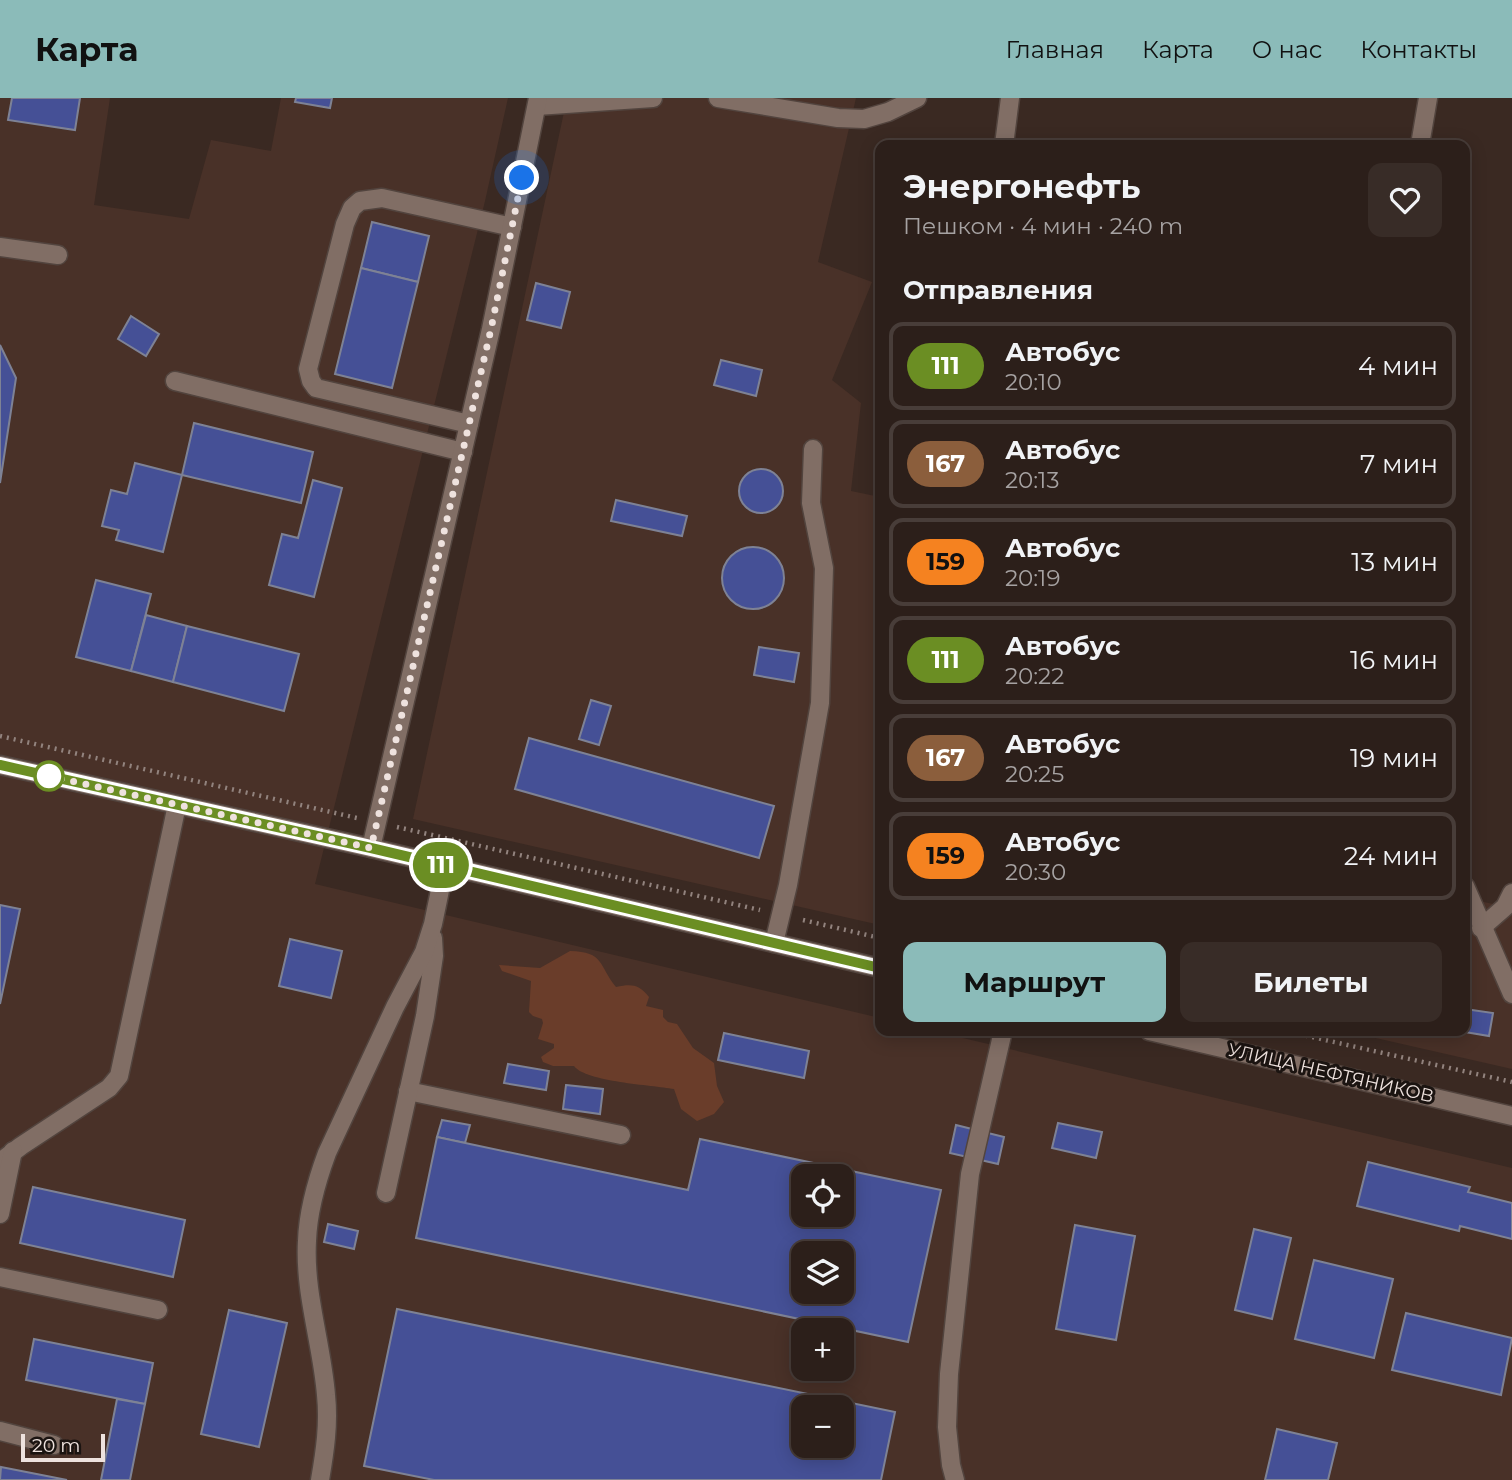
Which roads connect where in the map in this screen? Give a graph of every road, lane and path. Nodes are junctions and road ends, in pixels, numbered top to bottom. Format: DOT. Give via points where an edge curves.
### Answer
graph roads {
  1 [pos="653,98"];
  2 [pos="718,98"];
  3 [pos="917,98"];
  4 [pos="1010,98"];
  5 [pos="1428,98"];
  6 [pos="538,102"];
  7 [pos="1005,140"];
  8 [pos="1421,140"];
  9 [pos="512,227"];
  10 [pos="0,247"];
  11 [pos="58,255"];
  12 [pos="175,381"];
  13 [pos="470,424"];
  14 [pos="813,449"];
  15 [pos="463,452"];
  16 [pos="0,736"];
  17 [pos="0,765"];
  18 [pos="177,805"];
  19 [pos="377,822"];
  20 [pos="371,848"];
  21 [pos="445,866"];
  22 [pos="1512,893"];
  23 [pos="1470,898"];
  24 [pos="781,915"];
  25 [pos="433,925"];
  26 [pos="1482,928"];
  27 [pos="875,937"];
  28 [pos="774,943"];
  29 [pos="875,967"];
  30 [pos="1512,993"];
  31 [pos="1002,1036"];
  32 [pos="1170,1036"];
  33 [pos="1307,1036"];
  34 [pos="1512,1082"];
  35 [pos="408,1091"];
  36 [pos="1512,1116"];
  37 [pos="621,1135"];
  38 [pos="7,1157"];
  39 [pos="386,1193"];
  40 [pos="0,1214"];
  41 [pos="0,1277"];
  42 [pos="158,1310"];
  43 [pos="0,1431"];
  44 [pos="54,1445"];
  45 [pos="320,1480"];
  46 [pos="955,1480"];
  1 -- 6 [label="street"];
  2 -- 3 [label="street" via="864,119"];
  4 -- 7 [label="street"];
  5 -- 8 [label="street"];
  6 -- 9 [label="street"];
  9 -- 13 [label="street"];
  9 -- 13 [label="street" via="382,198 359,201 345,224 308,369 316,388"];
  10 -- 11 [label="street"];
  12 -- 15 [label="street"];
  13 -- 15 [label="street"];
  14 -- 24 [label="street" via="811,503 824,568 820,703"];
  15 -- 19 [label="street"];
  16 -- 19 [label="path"];
  17 -- 18 [label="street"];
  18 -- 20 [label="street"];
  18 -- 38 [label="street" via="119,1076 109,1088"];
  19 -- 20 [label="street"];
  19 -- 24 [label="path"];
  20 -- 21 [label="street"];
  21 -- 25 [label="street"];
  21 -- 28 [label="street"];
  22 -- 26 [label="street" via="1501,912"];
  23 -- 26 [label="street"];
  24 -- 27 [label="path"];
  24 -- 28 [label="street"];
  25 -- 35 [label="street" via="426,1004"];
  25 -- 45 [label="street" via="318,1178 307,1240 326,1395 327,1440"];
  26 -- 30 [label="street"];
  28 -- 29 [label="street"];
  31 -- 46 [label="street" via="971,1174 958,1294 947,1427"];
  32 -- 36 [label="street, УЛИЦА НЕФТЯНИКОВ"];
  33 -- 34 [label="path"];
  35 -- 37 [label="street"];
  35 -- 39 [label="street"];
  38 -- 40 [label="street"];
  41 -- 42 [label="street"];
  43 -- 44 [label="street"];
}
